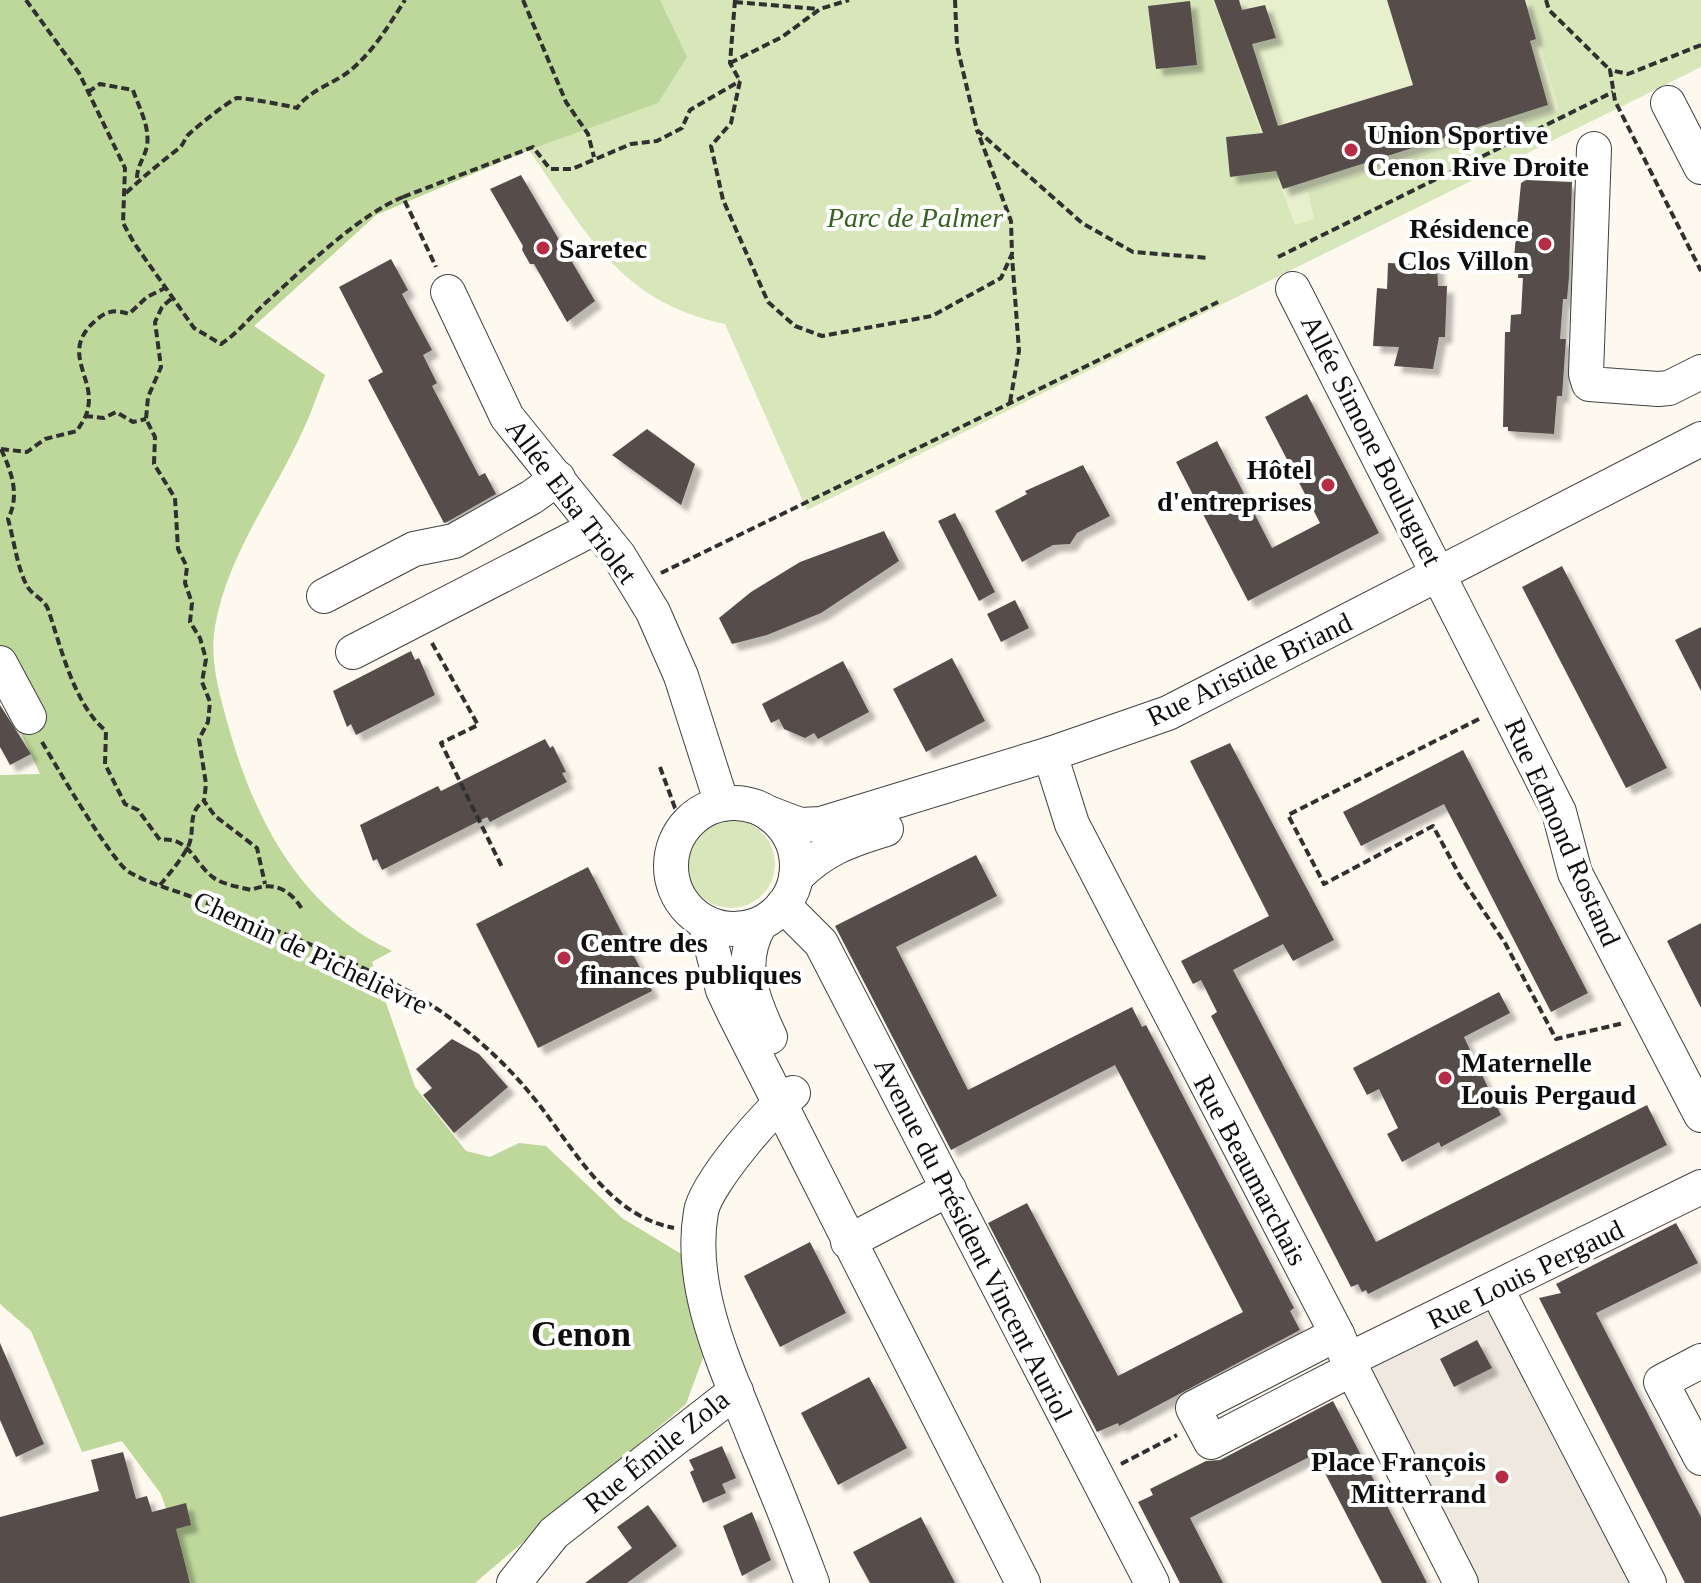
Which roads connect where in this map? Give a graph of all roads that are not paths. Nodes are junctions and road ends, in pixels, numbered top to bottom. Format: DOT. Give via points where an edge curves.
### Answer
graph roads {
  1 [pos="1668,103"];
  2 [pos="1594,149"];
  3 [pos="1701,167"];
  4 [pos="1293,289"];
  5 [pos="448,292"];
  6 [pos="1701,372"];
  7 [pos="1701,439"];
  8 [pos="1701,461"];
  9 [pos="558,478"];
  10 [pos="596,527"];
  11 [pos="1445,582"];
  12 [pos="324,596"];
  13 [pos="353,652"];
  14 [pos="0,663"];
  15 [pos="29,717"];
  16 [pos="1054,765"];
  17 [pos="722,804"];
  18 [pos="771,814"];
  19 [pos="780,902"];
  20 [pos="705,922"];
  21 [pos="786,1098"];
  22 [pos="1701,1115"];
  23 [pos="744,1146"];
  24 [pos="747,1185"];
  25 [pos="1701,1187"];
  26 [pos="949,1189"];
  27 [pos="857,1238"];
  28 [pos="1496,1288"];
  29 [pos="1345,1354"];
  30 [pos="1701,1361"];
  31 [pos="736,1391"];
  32 [pos="1200,1423"];
  33 [pos="1701,1458"];
  34 [pos="514,1583"];
  35 [pos="812,1583"];
  36 [pos="1023,1583"];
  37 [pos="1046,1583"];
  38 [pos="1152,1583"];
  39 [pos="1461,1583"];
  40 [pos="1649,1583"];
  1 -- 3 [label="street"];
  2 -- 6 [label="street" via="1589,384 1669,388"];
  4 -- 11 [label="street, Allée Simone Bouluguet"];
  5 -- 9 [label="street, Allée Elsa Triolet" via="507,417"];
  7 -- 11 [label="street, Rue Aristide Briand"];
  8 -- 11 [label="street, Rue Aristide Briand"];
  9 -- 10 [label="street, Allée Elsa Triolet"];
  9 -- 12 [label="street" via="454,541 414,549"];
  10 -- 13 [label="street"];
  10 -- 17 [label="street, Allée Elsa Triolet" via="637,584 681,676"];
  11 -- 16 [label="street, Rue Aristide Briand" via="1178,732"];
  11 -- 22 [label="street, Rue Edmond Rostand" via="1559,812 1575,873"];
  14 -- 15 [label="street"];
  16 -- 18 [label="street, Rue Aristide Briand" via="821,824 800,825"];
  16 -- 19 [label="street, Rue Aristide Briand" via="835,845 813,859"];
  16 -- 29 [label="street, Rue Beaumarchais" via="1072,824"];
  17 -- 18 [label="street" via="756,806"];
  17 -- 20 [label="street" via="688,822 671,857 672,877 689,911"];
  18 -- 19 [label="street" via="793,842"];
  19 -- 20 [label="street" via="723,928"];
  19 -- 21 [label="street" via="750,939 747,977"];
  19 -- 26 [label="street, Avenue du Président Vincent Auriol" via="821,943"];
  20 -- 21 [label="street" via="723,990"];
  21 -- 23 [label="street, Rue Émile Zola"];
  21 -- 27 [label="street"];
  23 -- 24 [label="street"];
  23 -- 31 [label="street, Rue Émile Zola" via="701,1209 699,1252 711,1321"];
  25 -- 28 [label="street, Rue Louis Pergaud"];
  26 -- 27 [label="street"];
  26 -- 38 [label="street, Avenue du Président Vincent Auriol"];
  27 -- 36 [label="street"];
  27 -- 37 [label="street"];
  28 -- 29 [label="street, Rue Louis Pergaud"];
  28 -- 40 [label="street"];
  29 -- 32 [label="street, Rue Louis Pergaud" via="1193,1408"];
  29 -- 39 [label="street, Rue Beaumarchais"];
  30 -- 33 [label="street" via="1661,1382"];
  31 -- 34 [label="street, Rue Émile Zola" via="554,1533"];
  31 -- 35 [label="street"];
}
